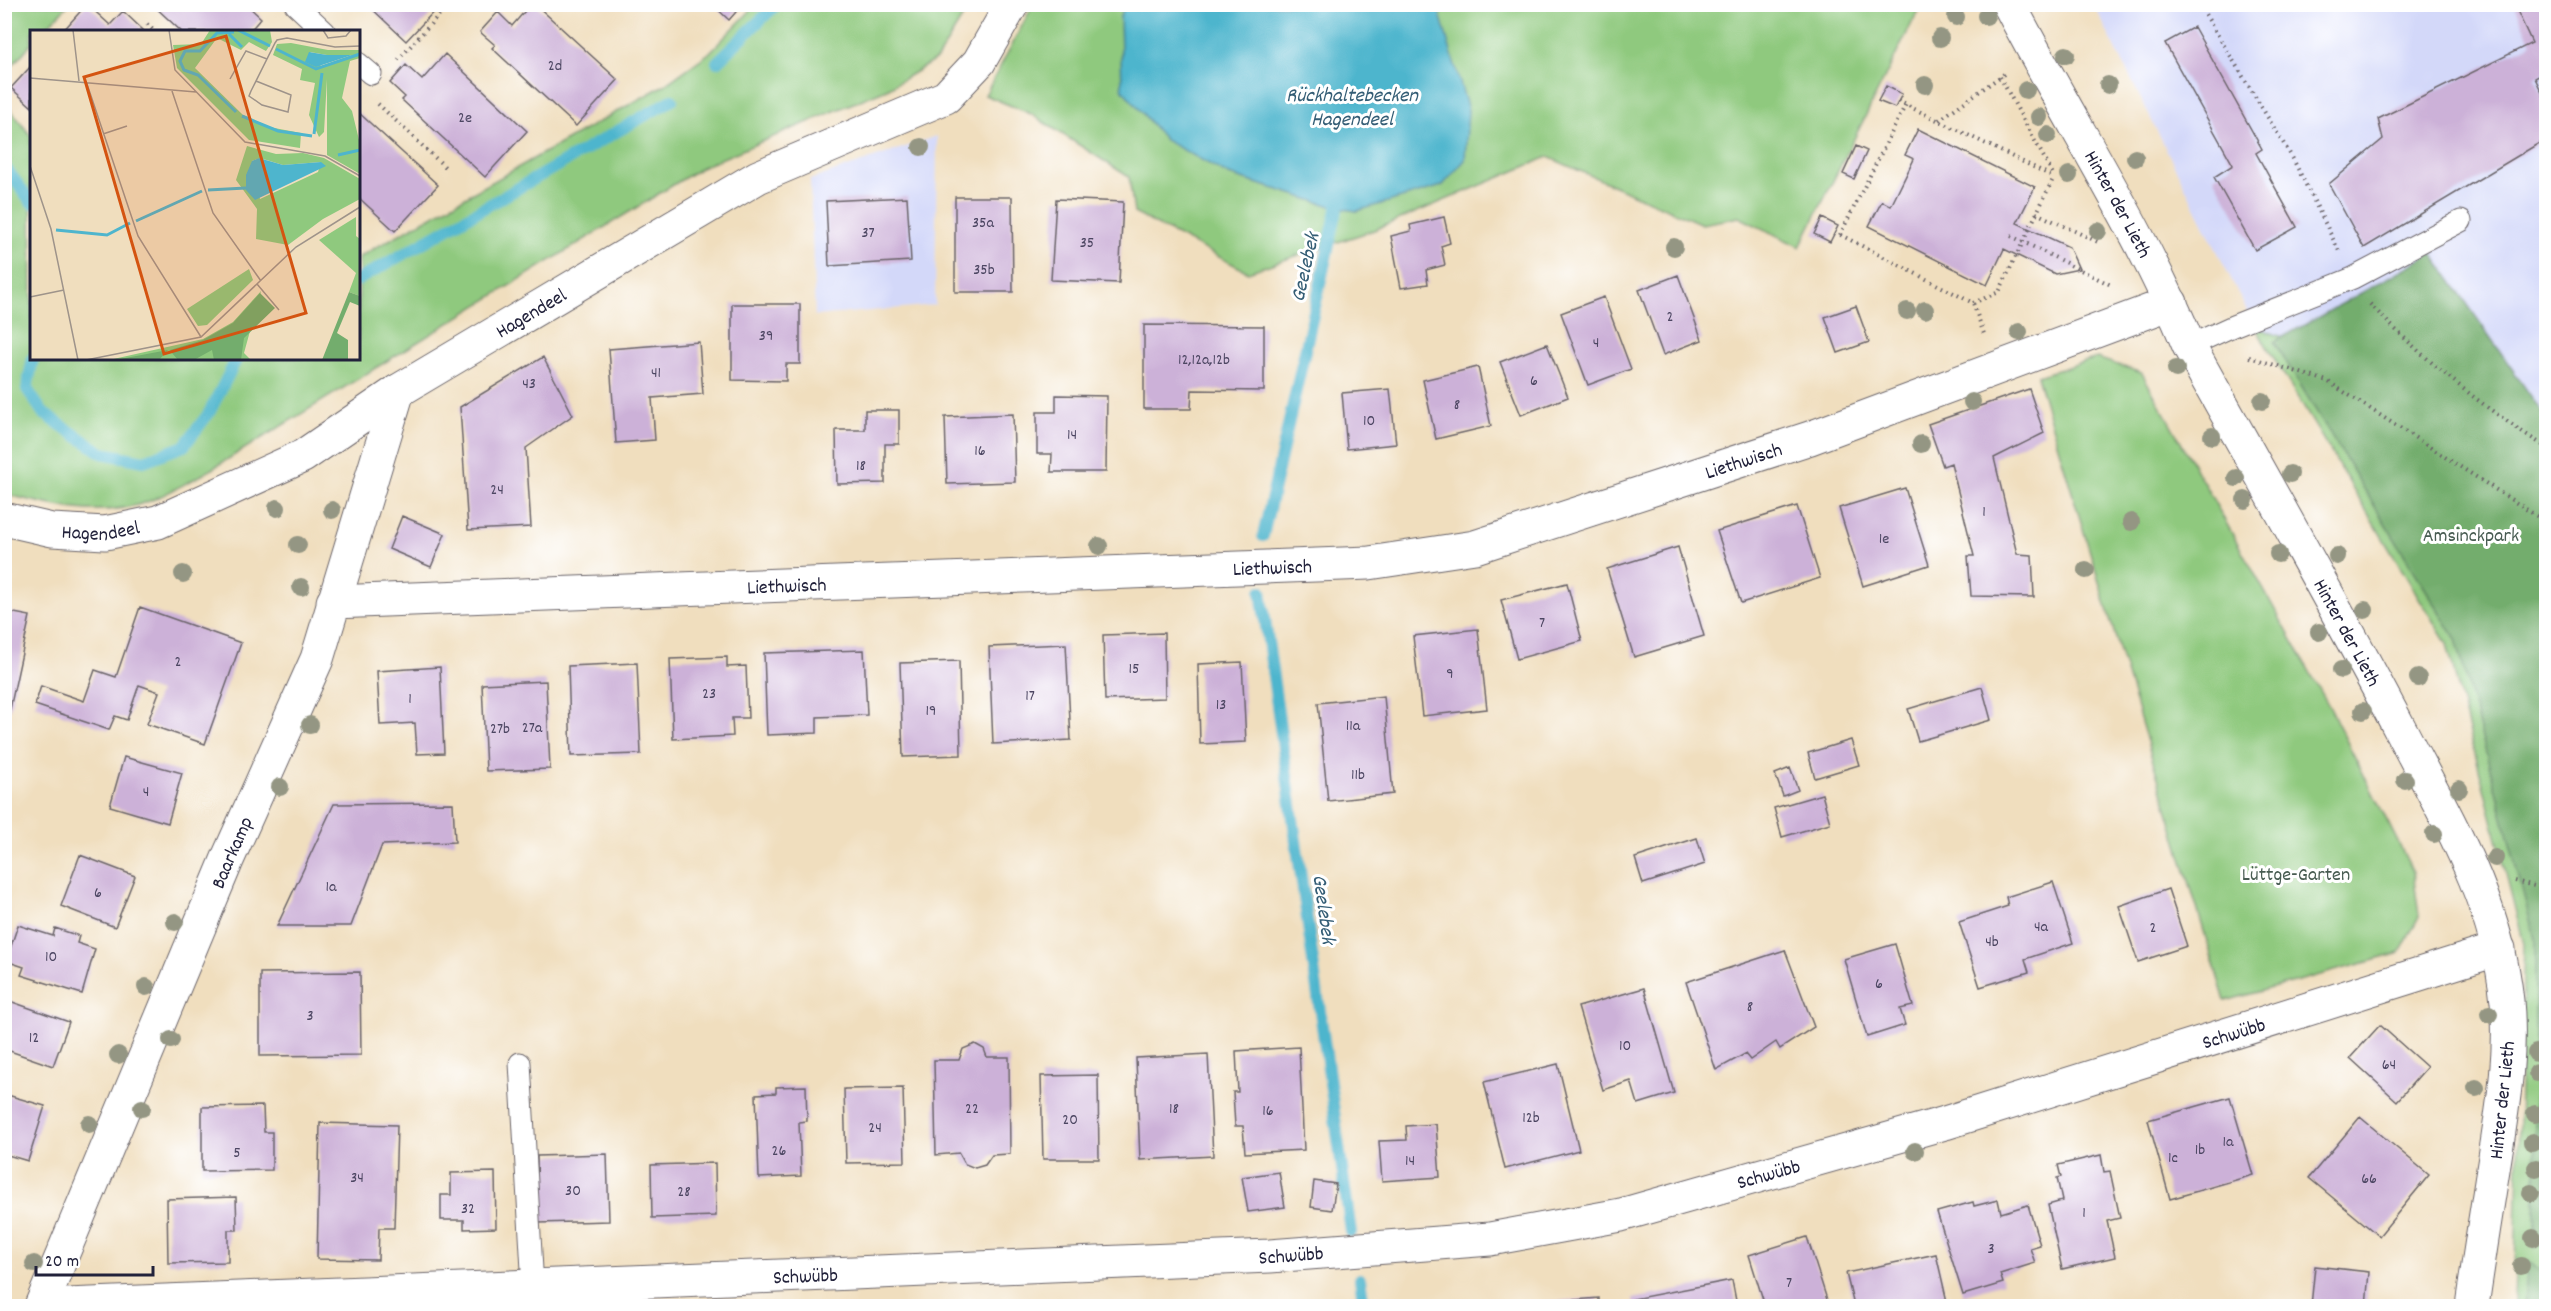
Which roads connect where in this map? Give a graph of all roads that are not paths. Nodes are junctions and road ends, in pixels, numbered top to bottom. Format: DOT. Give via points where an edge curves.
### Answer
graph roads {
  1 [pos="295,4"];
  2 [pos="1011,4"];
  3 [pos="2009,4"];
  4 [pos="316,29"];
  5 [pos="2461,222"];
  6 [pos="2166,306"];
  7 [pos="2189,346"];
  8 [pos="398,391"];
  9 [pos="4,519"];
  10 [pos="333,602"];
  11 [pos="2499,950"];
  12 [pos="520,1063"];
  13 [pos="533,1287"];
  14 [pos="42,1306"];
  15 [pos="2472,1306"];
  1 -- 4 [label="lane"];
  2 -- 8 [label="street, Hagendeel" via="979,62 945,96 758,177"];
  3 -- 6 [label="street, Hinter der Lieth" via="2134,228"];
  5 -- 7 [label="lane" via="2353,278"];
  6 -- 7 [label="street, Hinter der Lieth"];
  6 -- 10 [label="street, Liethwisch" via="1810,438 1475,547 1369,564"];
  7 -- 11 [label="street, Hinter der Lieth" via="2377,686 2473,870"];
  8 -- 9 [label="street, Hagendeel" via="303,456 158,522 105,533 52,530"];
  8 -- 10 [label="street, Baarkamp"];
  10 -- 14 [label="street, Baarkamp" via="317,659 228,858"];
  11 -- 13 [label="street, Schwübb" via="1923,1129 1621,1215 1490,1239 1270,1256"];
  11 -- 15 [label="street, Hinter der Lieth" via="2509,1043"];
  12 -- 13 [label="lane"];
  13 -- 14 [label="street, Schwübb"];
}
